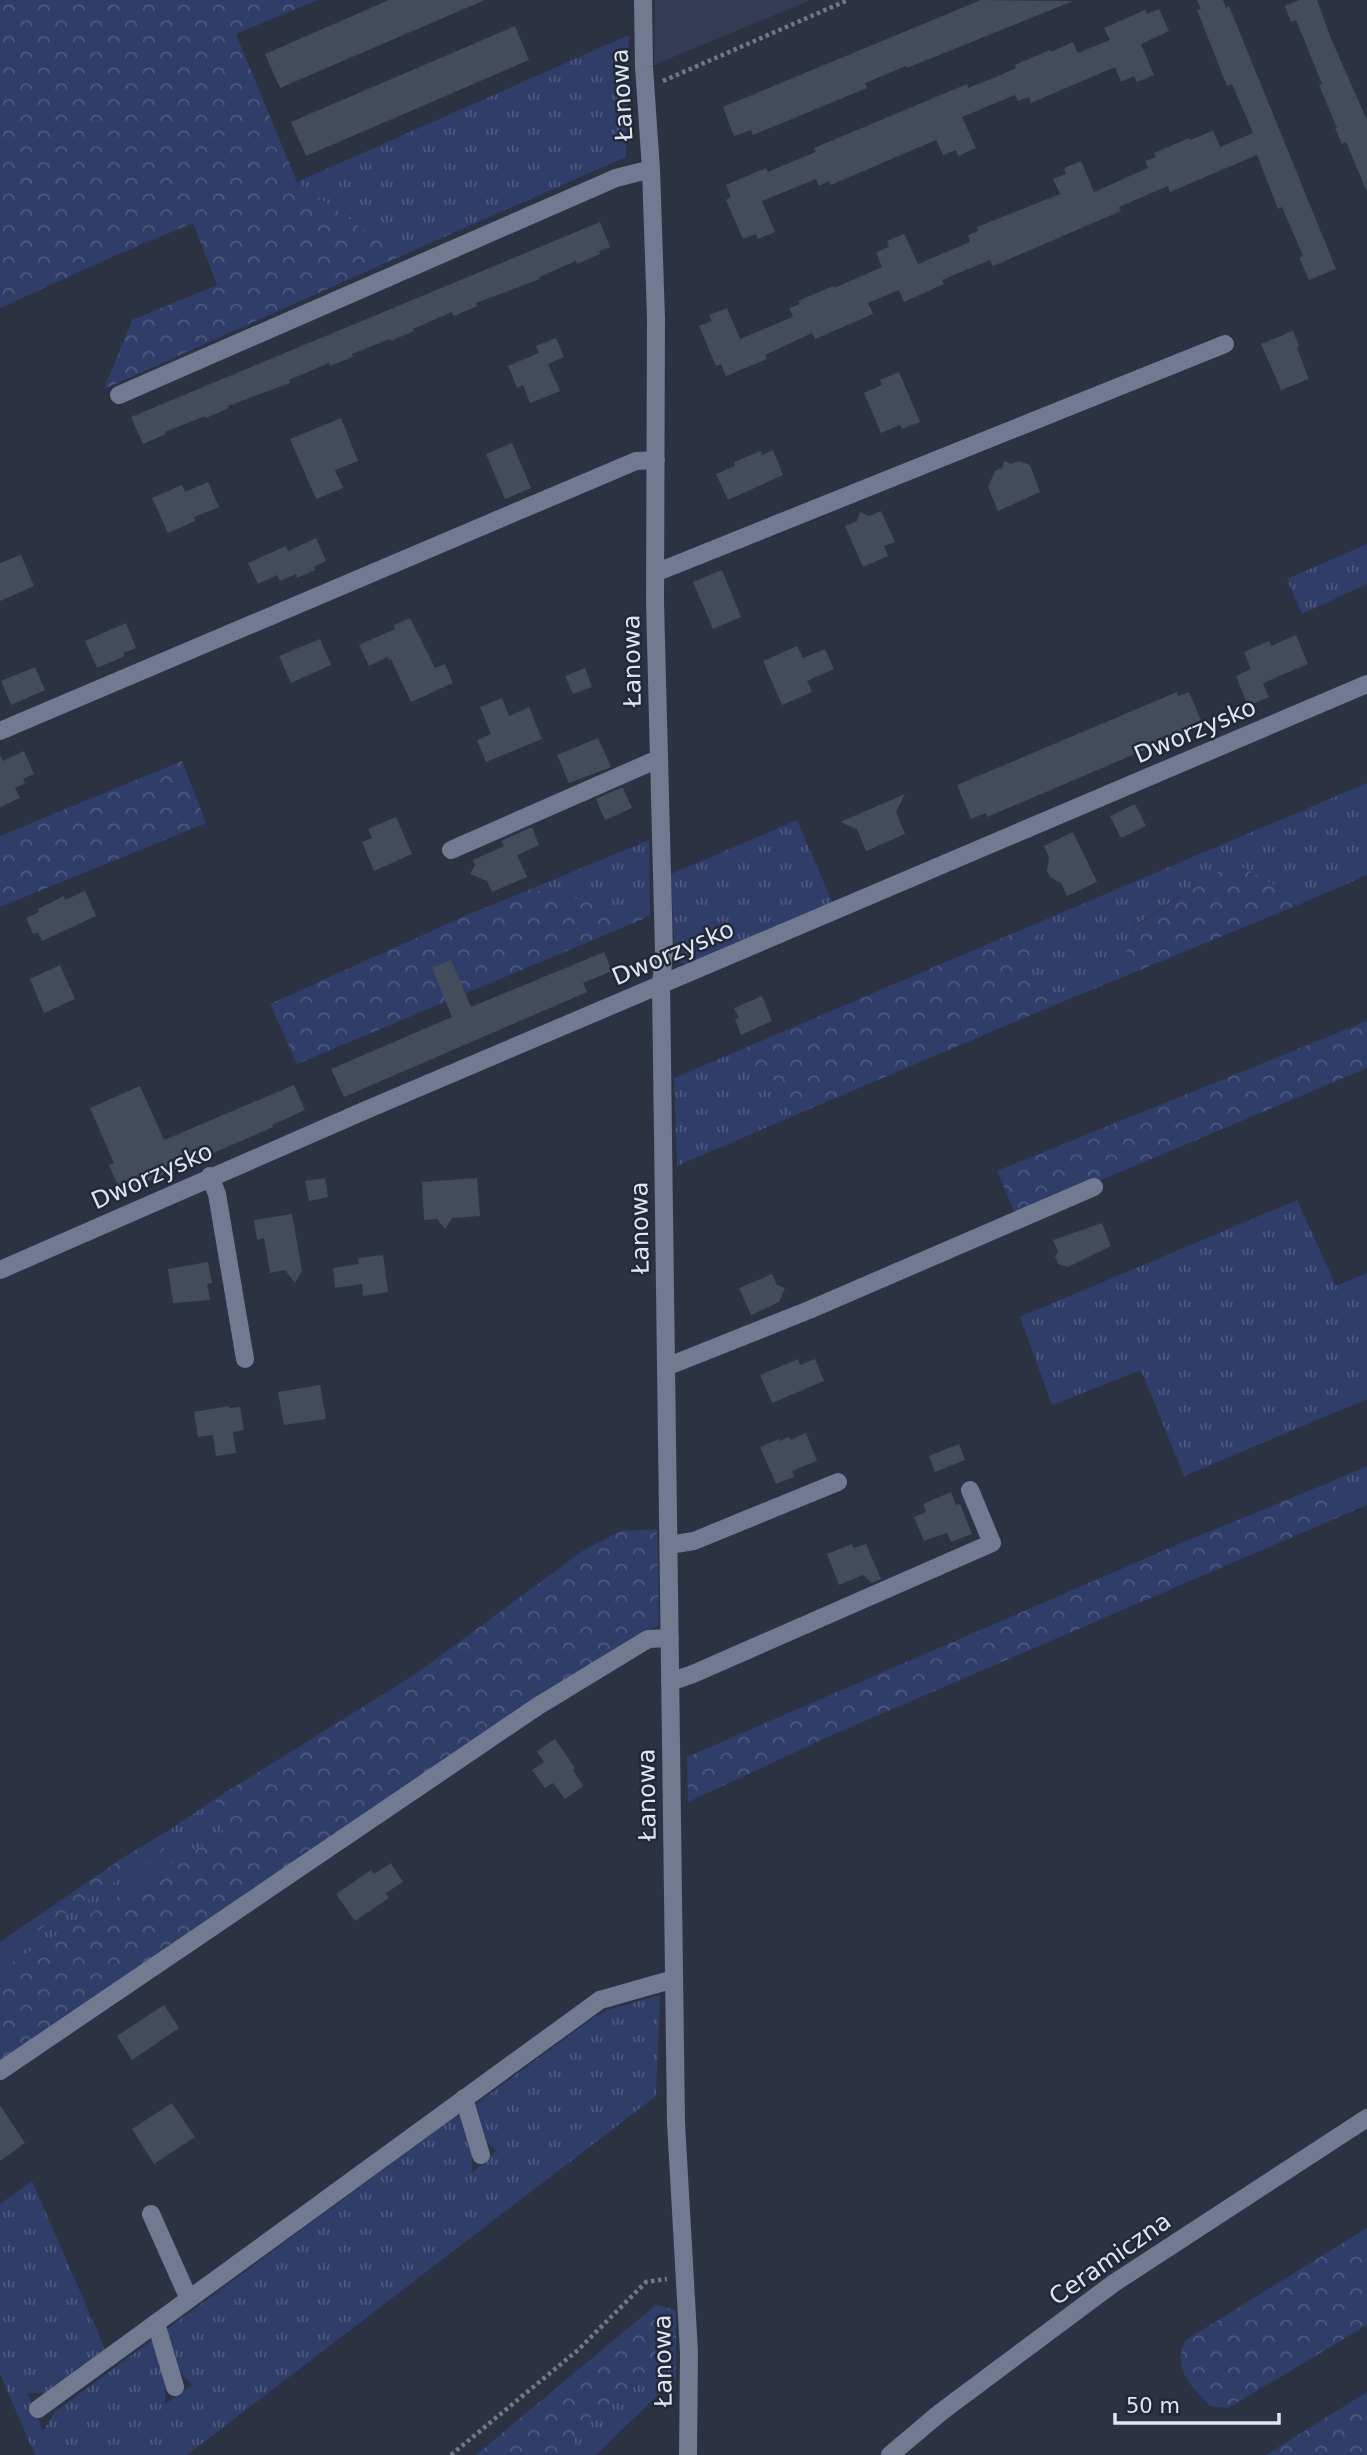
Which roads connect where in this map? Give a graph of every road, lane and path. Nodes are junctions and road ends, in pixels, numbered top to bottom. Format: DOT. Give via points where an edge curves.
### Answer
graph roads {
  1 [pos="643,0"];
  2 [pos="848,0"];
  3 [pos="645,89"];
  4 [pos="651,169"];
  5 [pos="1225,344"];
  6 [pos="119,395"];
  7 [pos="656,460"];
  8 [pos="655,573"];
  9 [pos="1367,684"];
  10 [pos="0,731"];
  11 [pos="658,759"];
  12 [pos="451,850"];
  13 [pos="661,985"];
  14 [pos="210,1177"];
  15 [pos="1094,1187"];
  16 [pos="0,1270"];
  17 [pos="245,1359"];
  18 [pos="666,1367"];
  19 [pos="838,1482"];
  20 [pos="970,1490"];
  21 [pos="669,1545"];
  22 [pos="670,1638"];
  23 [pos="670,1682"];
  24 [pos="674,1979"];
  25 [pos="0,2071"];
  26 [pos="464,2098"];
  27 [pos="1367,2118"];
  28 [pos="481,2155"];
  29 [pos="151,2214"];
  30 [pos="685,2282"];
  31 [pos="189,2299"];
  32 [pos="156,2323"];
  33 [pos="175,2388"];
  34 [pos="38,2409"];
  35 [pos="451,2455"];
  36 [pos="688,2455"];
  37 [pos="890,2455"];
  1 -- 3 [label="street, Łanowa"];
  2 -- 3 [label="path"];
  3 -- 4 [label="street, Łanowa"];
  4 -- 6 [label="street" via="616,178"];
  4 -- 7 [label="street, Łanowa"];
  5 -- 8 [label="street"];
  7 -- 8 [label="street, Łanowa"];
  7 -- 10 [label="street" via="636,461"];
  8 -- 11 [label="street, Łanowa"];
  9 -- 13 [label="street, Dworzysko"];
  11 -- 12 [label="street"];
  11 -- 13 [label="street, Łanowa"];
  13 -- 14 [label="street, Dworzysko"];
  13 -- 18 [label="street, Łanowa"];
  14 -- 16 [label="street, Dworzysko"];
  14 -- 17 [label="street" via="217,1194"];
  15 -- 18 [label="street"];
  18 -- 21 [label="street, Łanowa"];
  19 -- 21 [label="street" via="694,1541"];
  20 -- 23 [label="street" via="992,1543"];
  21 -- 22 [label="street, Łanowa"];
  22 -- 23 [label="street, Łanowa"];
  22 -- 25 [label="street" via="648,1639 538,1706"];
  23 -- 24 [label="street, Łanowa"];
  24 -- 26 [label="street" via="600,2000"];
  24 -- 30 [label="street, Łanowa"];
  26 -- 28 [label="street"];
  26 -- 31 [label="street"];
  27 -- 37 [label="street, Ceramiczna" via="1114,2283"];
  29 -- 31 [label="street"];
  30 -- 35 [label="path" via="646,2282 578,2350"];
  30 -- 36 [label="street, Łanowa"];
  31 -- 32 [label="street"];
  32 -- 33 [label="street"];
  32 -- 34 [label="street"];
}
